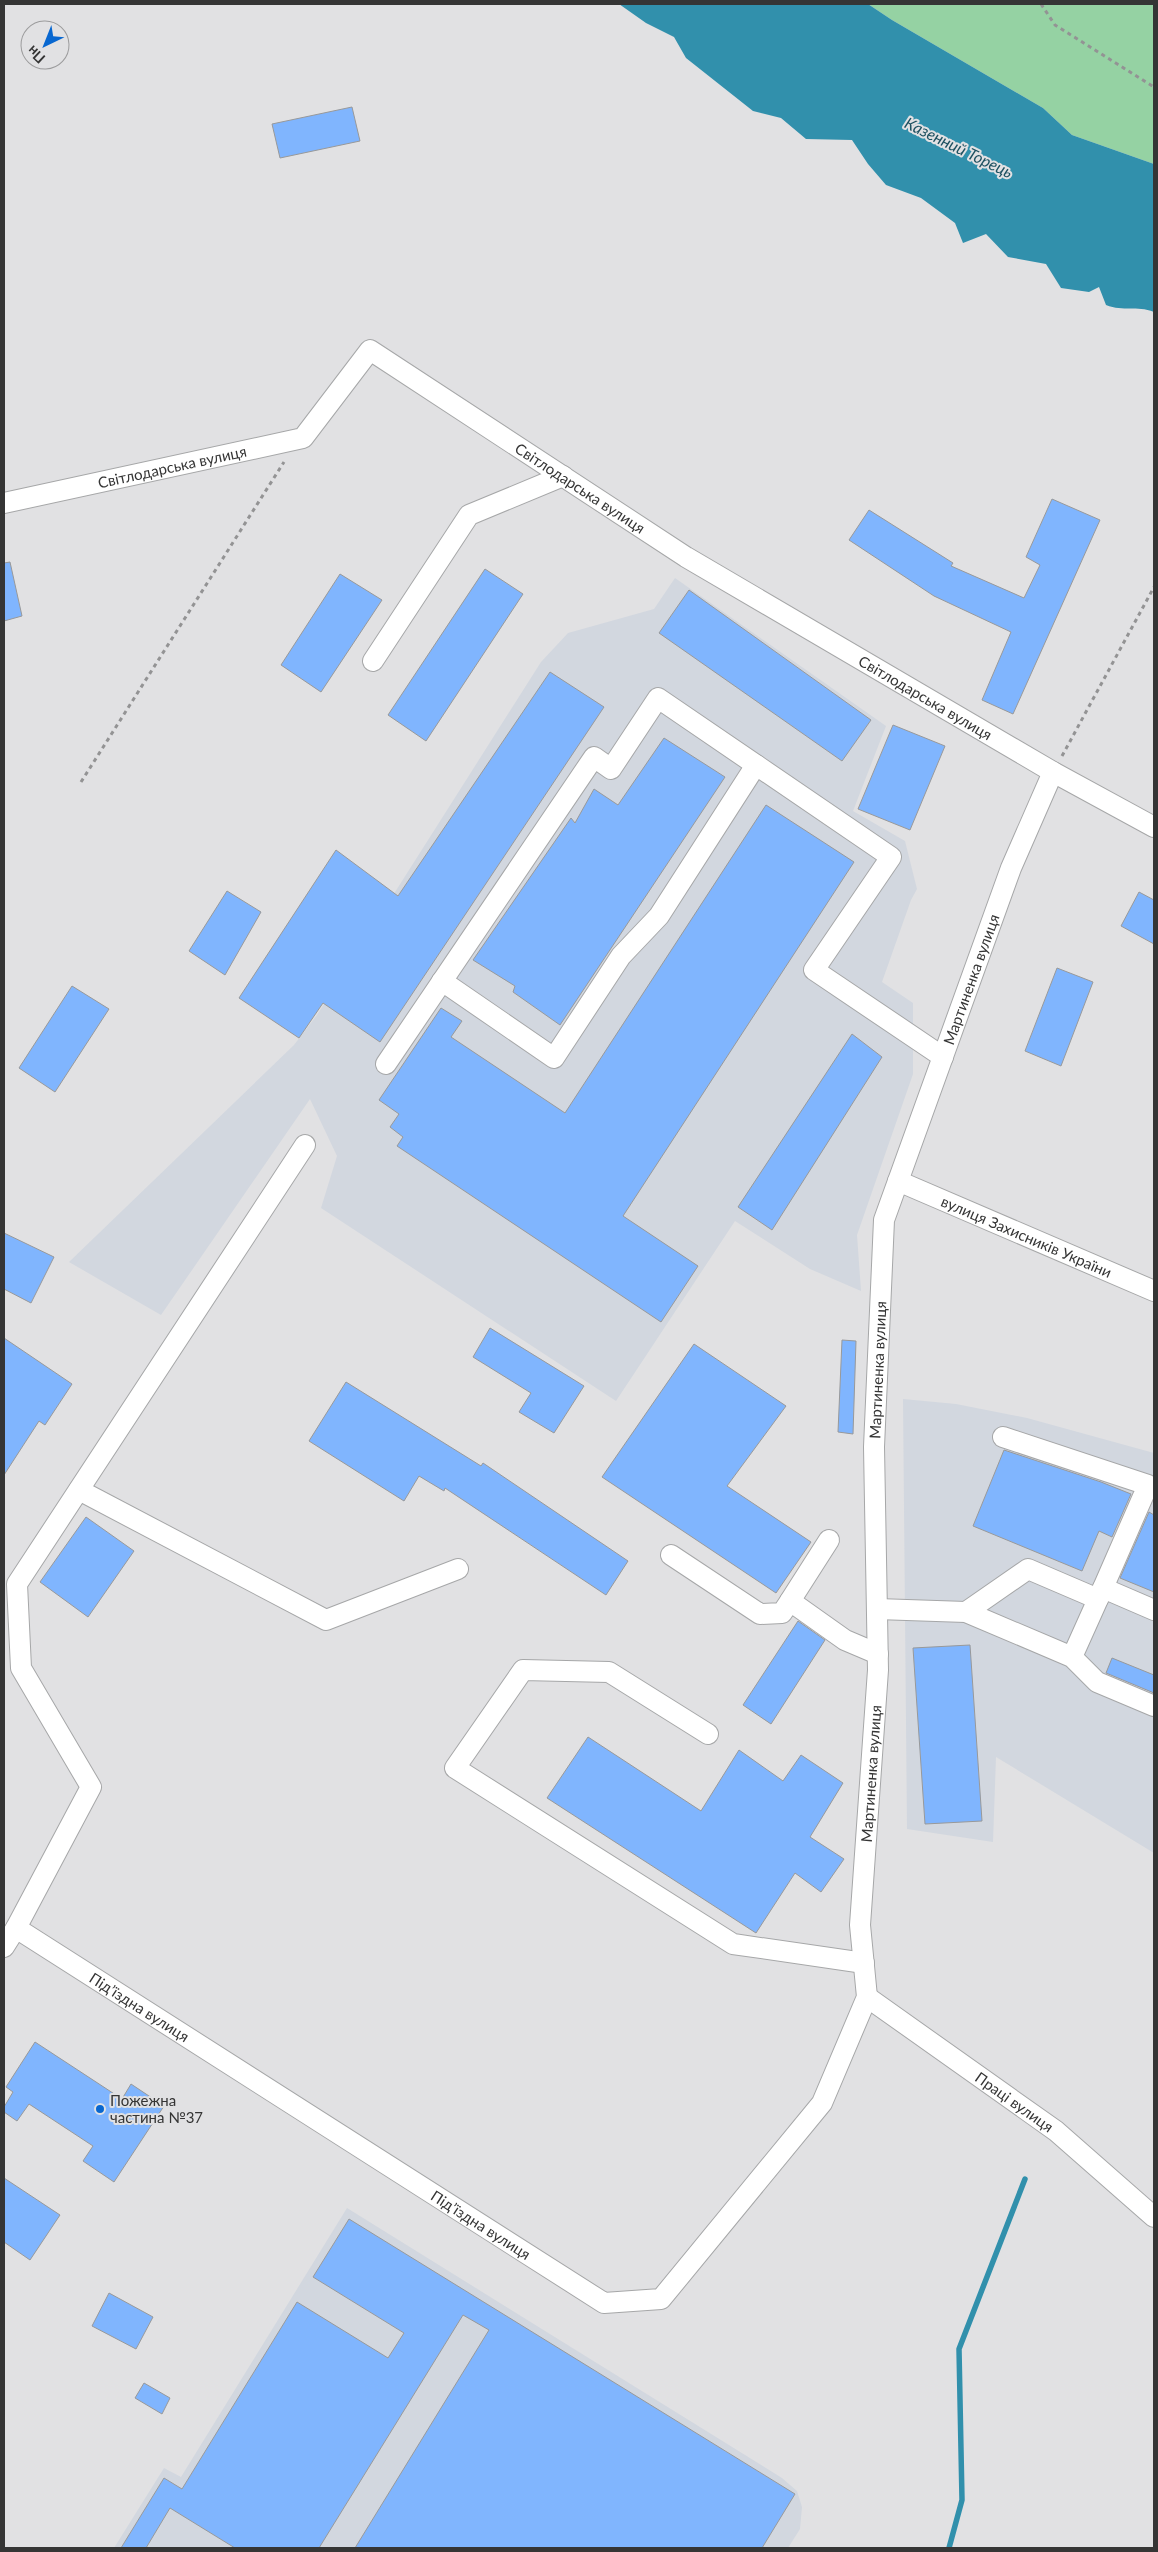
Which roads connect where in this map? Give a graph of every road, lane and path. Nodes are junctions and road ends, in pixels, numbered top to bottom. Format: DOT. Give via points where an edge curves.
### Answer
graph roads {
  1 [pos="1041,4"];
  2 [pos="1154,87"];
  3 [pos="299,438"];
  4 [pos="563,476"];
  5 [pos="4,503"];
  6 [pos="1154,588"];
  7 [pos="373,661"];
  8 [pos="756,765"];
  9 [pos="1053,772"];
  10 [pos="81,782"];
  11 [pos="1154,827"];
  12 [pos="442,981"];
  13 [pos="943,1058"];
  14 [pos="386,1064"];
  15 [pos="305,1145"];
  16 [pos="898,1181"];
  17 [pos="1154,1291"];
  18 [pos="1003,1437"];
  19 [pos="79,1490"];
  20 [pos="830,1540"];
  21 [pos="671,1555"];
  22 [pos="458,1569"];
  23 [pos="1100,1594"];
  24 [pos="790,1601"];
  25 [pos="877,1609"];
  26 [pos="1154,1610"];
  27 [pos="966,1612"];
  28 [pos="878,1654"];
  29 [pos="1072,1657"];
  30 [pos="1154,1706"];
  31 [pos="708,1734"];
  32 [pos="16,1928"];
  33 [pos="4,1947"];
  34 [pos="864,1963"];
  35 [pos="867,1997"];
  36 [pos="1154,2217"];
  1 -- 2 [label="path" via="1055,25"];
  3 -- 4 [label="street, Світлодарська вулиця" via="303,438 370,350"];
  3 -- 5 [label="street, Світлодарська вулиця"];
  3 -- 10 [label="path"];
  4 -- 7 [label="street" via="469,515"];
  4 -- 9 [label="street, Світлодарська вулиця" via="686,557"];
  6 -- 9 [label="path"];
  8 -- 12 [label="street" via="659,916 620,956 554,1058"];
  8 -- 12 [label="street" via="658,698 610,769 594,758"];
  8 -- 13 [label="street" via="891,857 814,970"];
  9 -- 11 [label="street, Світлодарська вулиця"];
  9 -- 13 [label="street, Мартиненка вулиця" via="1011,868"];
  12 -- 14 [label="street"];
  13 -- 16 [label="street, Мартиненка вулиця"];
  15 -- 19 [label="street"];
  16 -- 17 [label="street, вулиця Захисників України"];
  16 -- 25 [label="street, Мартиненка вулиця" via="884,1220 874,1447"];
  18 -- 23 [label="street" via="1148,1485"];
  19 -- 22 [label="street" via="326,1620"];
  19 -- 32 [label="street" via="17,1584 22,1668 91,1786"];
  20 -- 24 [label="street"];
  21 -- 24 [label="street" via="760,1614 782,1613"];
  23 -- 26 [label="street"];
  23 -- 27 [label="street" via="1028,1569"];
  23 -- 29 [label="street"];
  24 -- 28 [label="street" via="846,1640"];
  25 -- 27 [label="street"];
  25 -- 28 [label="street, Мартиненка вулиця"];
  27 -- 29 [label="street"];
  28 -- 34 [label="street, Мартиненка вулиця" via="860,1925"];
  29 -- 30 [label="street" via="1097,1682"];
  31 -- 34 [label="street" via="610,1672 524,1670 455,1768 733,1944"];
  32 -- 33 [label="street"];
  32 -- 35 [label="street, Під’їздна вулиця" via="604,2304 660,2299 822,2103"];
  34 -- 35 [label="street, Мартиненка вулиця"];
  35 -- 36 [label="street, Праці вулиця" via="1056,2131"];
}
